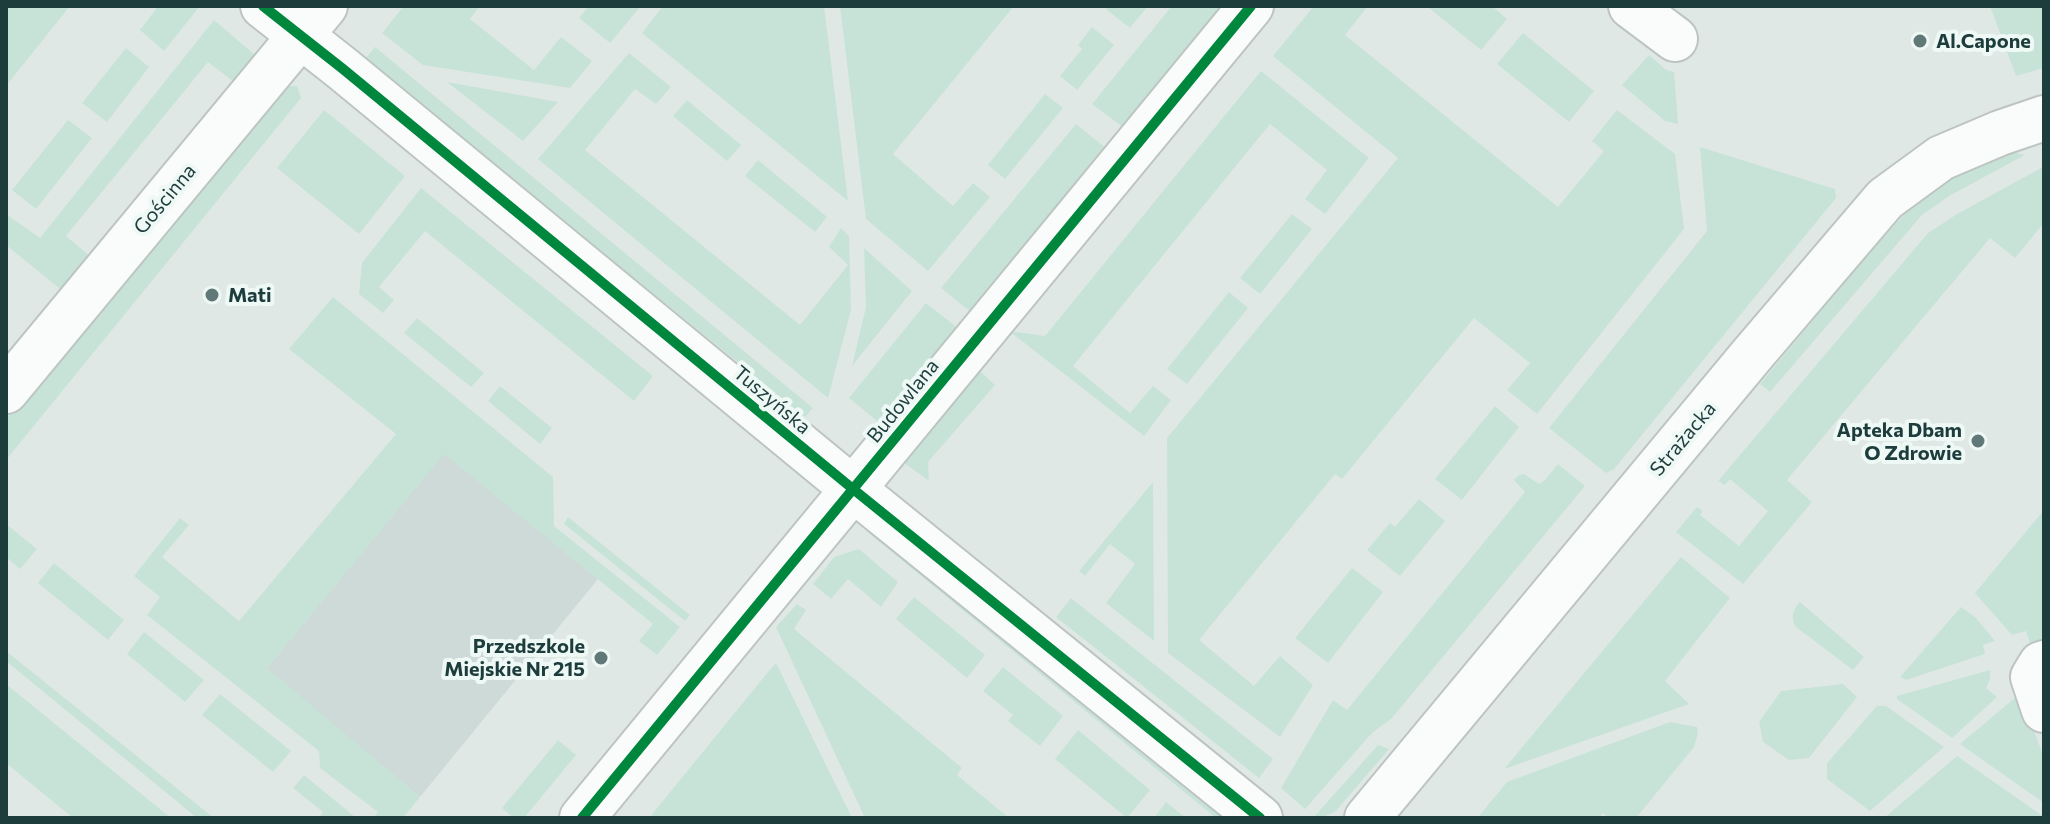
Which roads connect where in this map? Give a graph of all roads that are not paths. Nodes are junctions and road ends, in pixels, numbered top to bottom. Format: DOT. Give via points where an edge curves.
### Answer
graph roads {
  1 [pos="263,6"];
  2 [pos="1251,6"];
  3 [pos="1631,6"];
  4 [pos="313,20"];
  5 [pos="1675,39"];
  6 [pos="2044,118"];
  7 [pos="6,391"];
  8 [pos="853,489"];
  9 [pos="2044,663"];
  10 [pos="2044,710"];
  11 [pos="582,818"];
  12 [pos="1260,818"];
  13 [pos="1367,818"];
  1 -- 4 [label="street, Tuszyńska"];
  2 -- 8 [label="street, Budowlana"];
  3 -- 5 [label="street"];
  4 -- 7 [label="street, Gościnna"];
  4 -- 8 [label="street, Tuszyńska"];
  6 -- 13 [label="street, Strażacka" via="1941,158 1885,199"];
  8 -- 11 [label="street, Budowlana"];
  8 -- 12 [label="street, Tuszyńska"];
  9 -- 10 [label="street" via="2033,677"];
}
